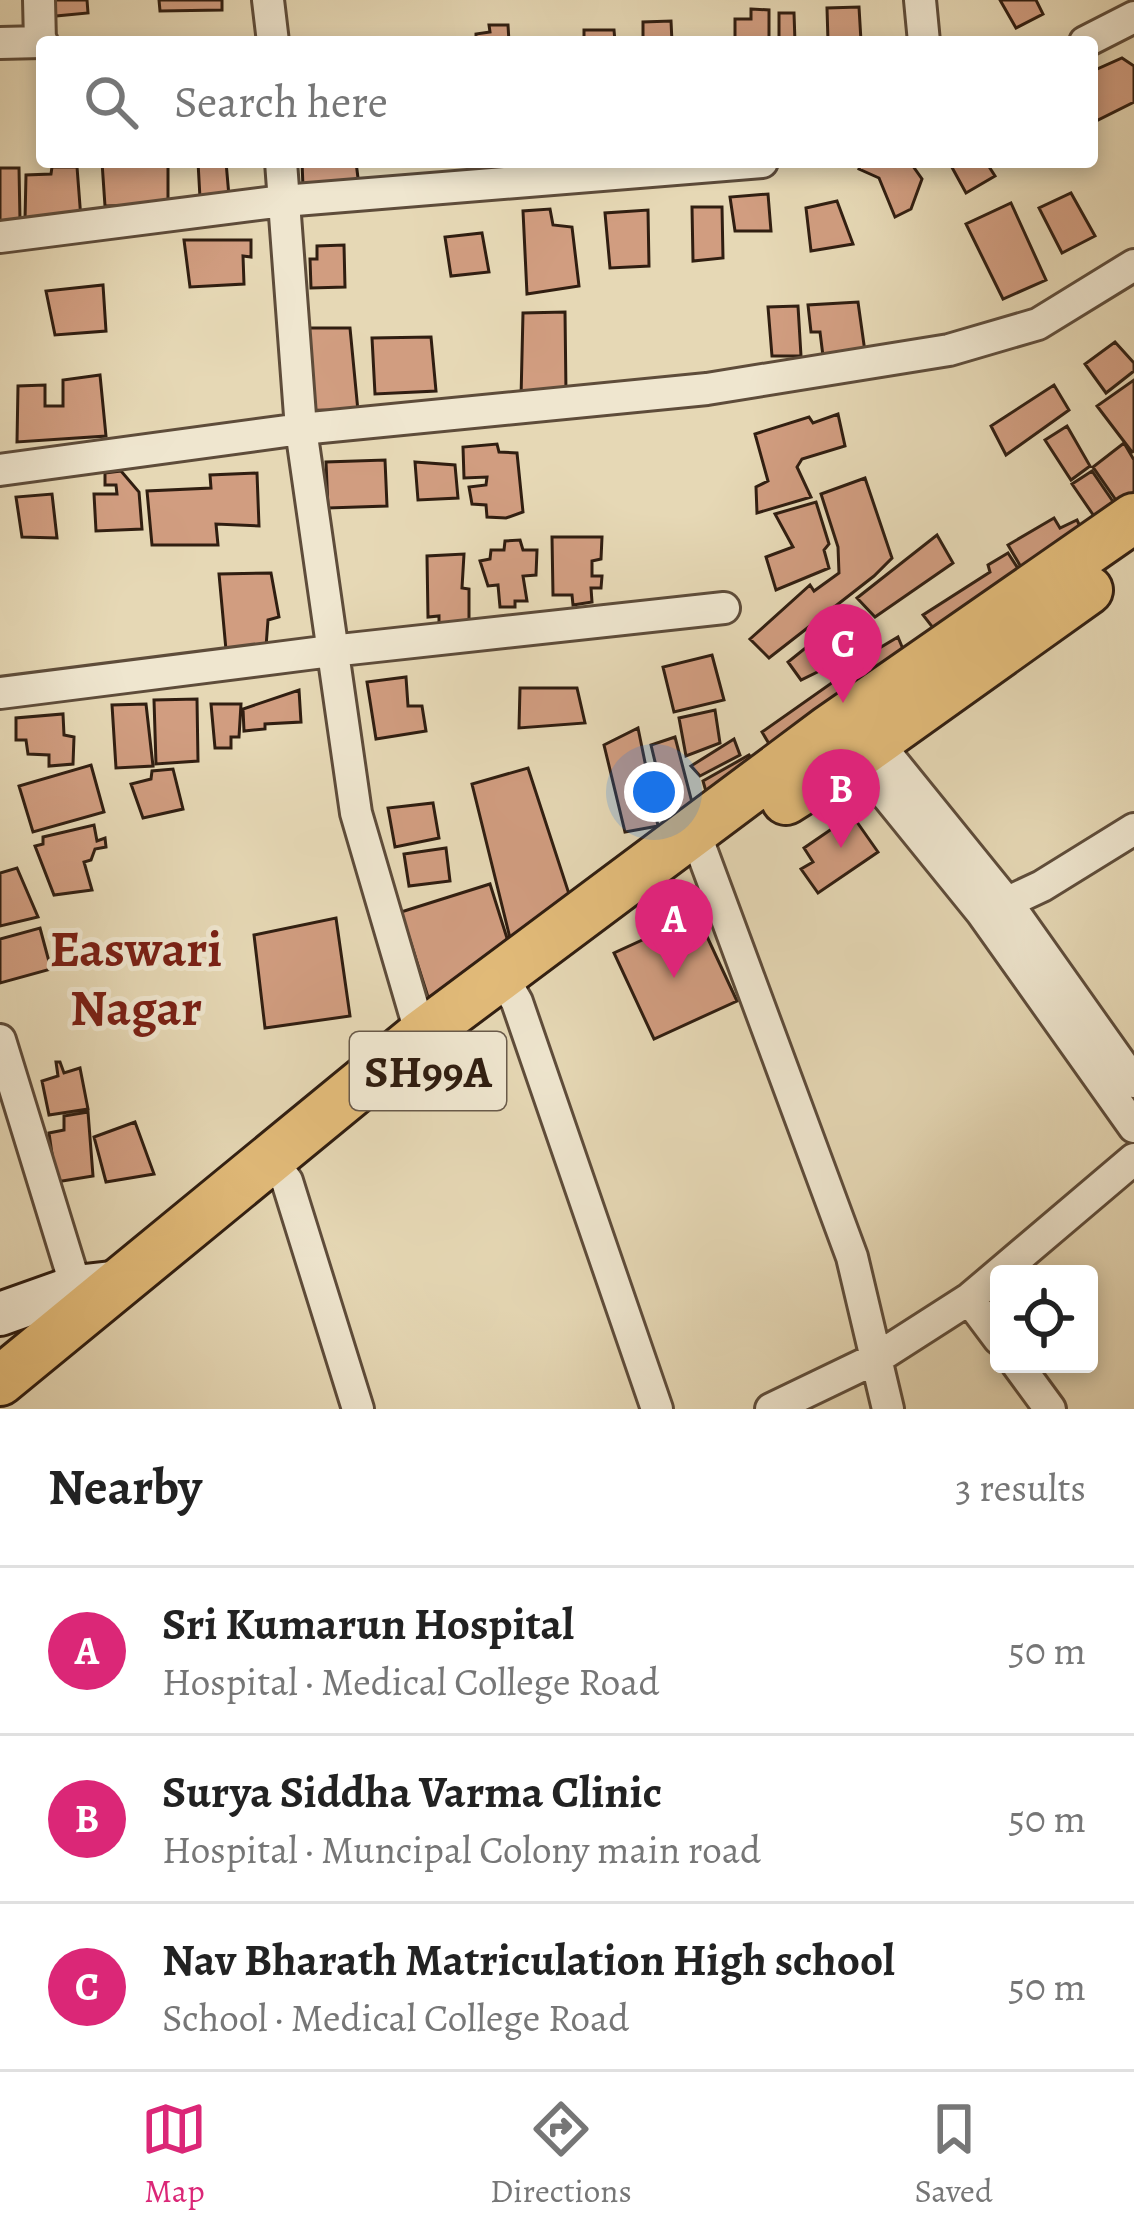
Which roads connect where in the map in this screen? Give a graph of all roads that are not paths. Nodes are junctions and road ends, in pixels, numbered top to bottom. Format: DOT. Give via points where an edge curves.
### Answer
graph roads {
  1 [pos="39,0"];
  2 [pos="268,0"];
  3 [pos="920,0"];
  4 [pos="1134,17"];
  5 [pos="41,36"];
  6 [pos="272,36"];
  7 [pos="923,36"];
  8 [pos="1097,36"];
  9 [pos="36,42"];
  10 [pos="0,43"];
  11 [pos="280,168"];
  12 [pos="688,168"];
  13 [pos="283,201"];
  14 [pos="0,237"];
  15 [pos="1134,266"];
  16 [pos="301,429"];
  17 [pos="0,470"];
  18 [pos="1134,518"];
  19 [pos="1134,557"];
  20 [pos="724,608"];
  21 [pos="331,651"];
  22 [pos="0,693"];
  23 [pos="854,742"];
  24 [pos="1134,830"];
  25 [pos="700,844"];
  26 [pos="995,908"];
  27 [pos="509,988"];
  28 [pos="421,1035"];
  29 [pos="0,1040"];
  30 [pos="1134,1082"];
  31 [pos="1132,1121"];
  32 [pos="1134,1159"];
  33 [pos="278,1170"];
  34 [pos="98,1284"];
  35 [pos="969,1299"];
  36 [pos="0,1313"];
  37 [pos="990,1328"];
  38 [pos="877,1358"];
  39 [pos="1024,1373"];
  40 [pos="0,1381"];
  41 [pos="14,1409"];
  42 [pos="358,1409"];
  43 [pos="657,1409"];
  44 [pos="771,1409"];
  45 [pos="889,1409"];
  46 [pos="1050,1409"];
  1 -- 5 [label="street"];
  2 -- 6 [label="street"];
  3 -- 7 [label="street"];
  4 -- 8 [label="street"];
  9 -- 10 [label="street"];
  11 -- 13 [label="street"];
  12 -- 13 [label="street"];
  13 -- 14 [label="street"];
  13 -- 16 [label="street"];
  15 -- 16 [label="street" via="1038,324 949,350 707,389"];
  16 -- 17 [label="street"];
  16 -- 21 [label="street"];
  18 -- 23 [label="main road, SH99A"];
  19 -- 23 [label="main road, SH99A"];
  20 -- 21 [label="street"];
  21 -- 22 [label="street"];
  21 -- 28 [label="street" via="356,814"];
  23 -- 25 [label="main road, SH99A" via="832,767"];
  23 -- 26 [label="street"];
  24 -- 26 [label="street"];
  25 -- 27 [label="main road, SH99A"];
  25 -- 38 [label="street" via="852,1257"];
  26 -- 30 [label="street"];
  26 -- 31 [label="street"];
  27 -- 28 [label="main road, SH99A"];
  27 -- 33 [label="main road, SH99A"];
  27 -- 43 [label="street"];
  28 -- 33 [label="main road, SH99A"];
  29 -- 34 [label="street"];
  32 -- 35 [label="street"];
  33 -- 34 [label="main road, SH99A"];
  33 -- 41 [label="main road, SH99A"];
  33 -- 42 [label="street"];
  34 -- 36 [label="street"];
  34 -- 40 [label="main road, SH99A"];
  35 -- 37 [label="street"];
  35 -- 38 [label="street"];
  38 -- 44 [label="street"];
  38 -- 45 [label="street"];
  39 -- 46 [label="street"];
}
